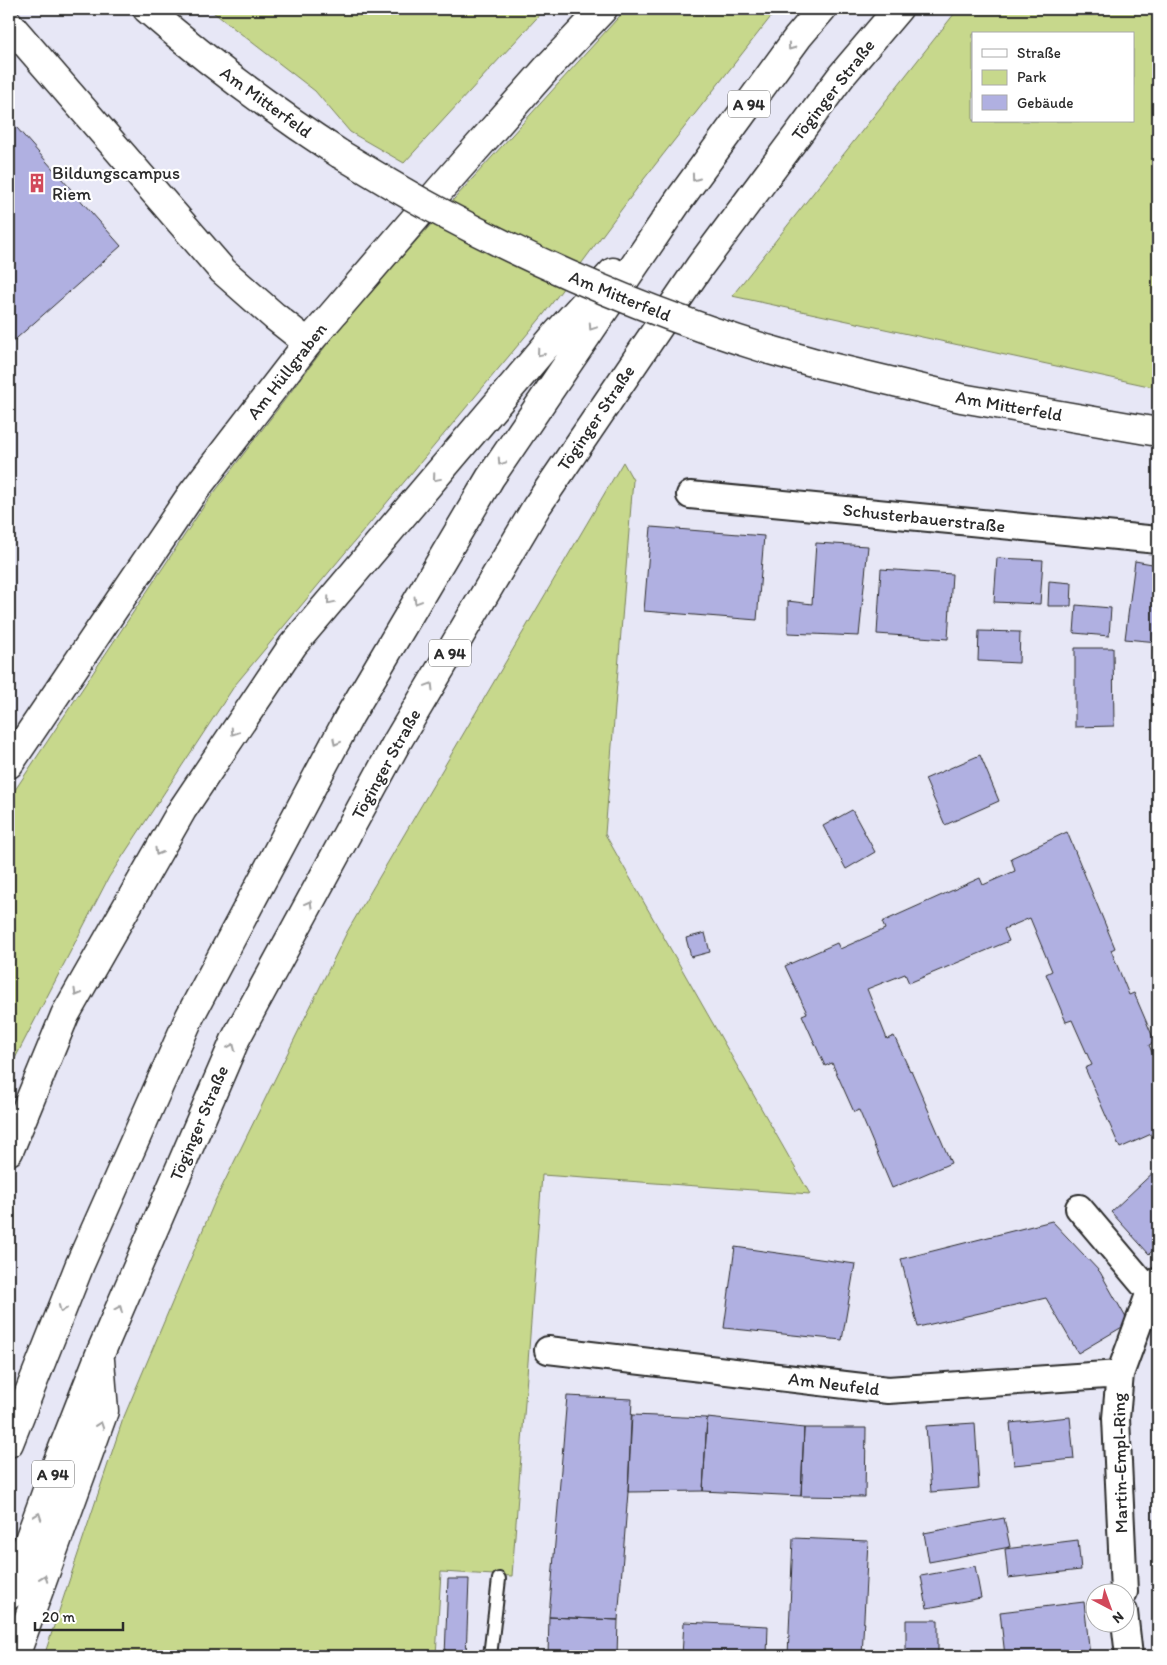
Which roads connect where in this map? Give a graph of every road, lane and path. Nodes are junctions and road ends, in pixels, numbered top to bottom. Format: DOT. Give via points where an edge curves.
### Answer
graph roads {
  1 [pos="147,9"];
  2 [pos="603,9"];
  3 [pos="822,9"];
  4 [pos="898,9"];
  5 [pos="9,24"];
  6 [pos="678,200"];
  7 [pos="308,343"];
  8 [pos="1158,432"];
  9 [pos="690,495"];
  10 [pos="1158,540"];
  11 [pos="9,764"];
  12 [pos="9,1151"];
  13 [pos="1079,1208"];
  14 [pos="1154,1287"];
  15 [pos="548,1350"];
  16 [pos="100,1354"];
  17 [pos="1120,1374"];
  18 [pos="9,1444"];
  19 [pos="499,1579"];
  20 [pos="1124,1582"];
  21 [pos="9,1595"];
  22 [pos="1126,1632"];
  23 [pos="15,1656"];
  24 [pos="490,1656"];
  25 [pos="1129,1656"];
  1 -- 8 [label="main road, Am Mitterfeld, bridge" via="264,103 340,154 441,213 582,282 680,320 823,365 961,398"];
  2 -- 7 [label="main road, Am Hüllgraben" via="456,171"];
  3 -- 6 [label="main road, A 94, one-way"];
  16 -- 4 [label="main road, Töginger Straße / A 94, one-way" via="236,1038 397,742 527,523 700,266 842,75"];
  5 -- 7 [label="main road" via="224,271"];
  6 -- 12 [label="main road, one-way" via="551,340 293,645 182,810 65,1015"];
  6 -- 18 [label="main road, A 94, one-way" via="490,478 350,715 190,1016 80,1264"];
  7 -- 11 [label="main road, Am Hüllgraben" via="191,495"];
  9 -- 10 [label="street, Schusterbauerstraße"];
  13 -- 14 [label="street"];
  14 -- 17 [label="street, Martin-Empl-Ring"];
  15 -- 17 [label="street, Am Neufeld" via="888,1390"];
  21 -- 16 [label="main road, Töginger Straße / A 94, one-way"];
  23 -- 16 [label="main road, one-way" via="104,1411"];
  17 -- 20 [label="street, Martin-Empl-Ring" via="1116,1418"];
  19 -- 24 [label="lane"];
  22 -- 25 [label="street"];
}
